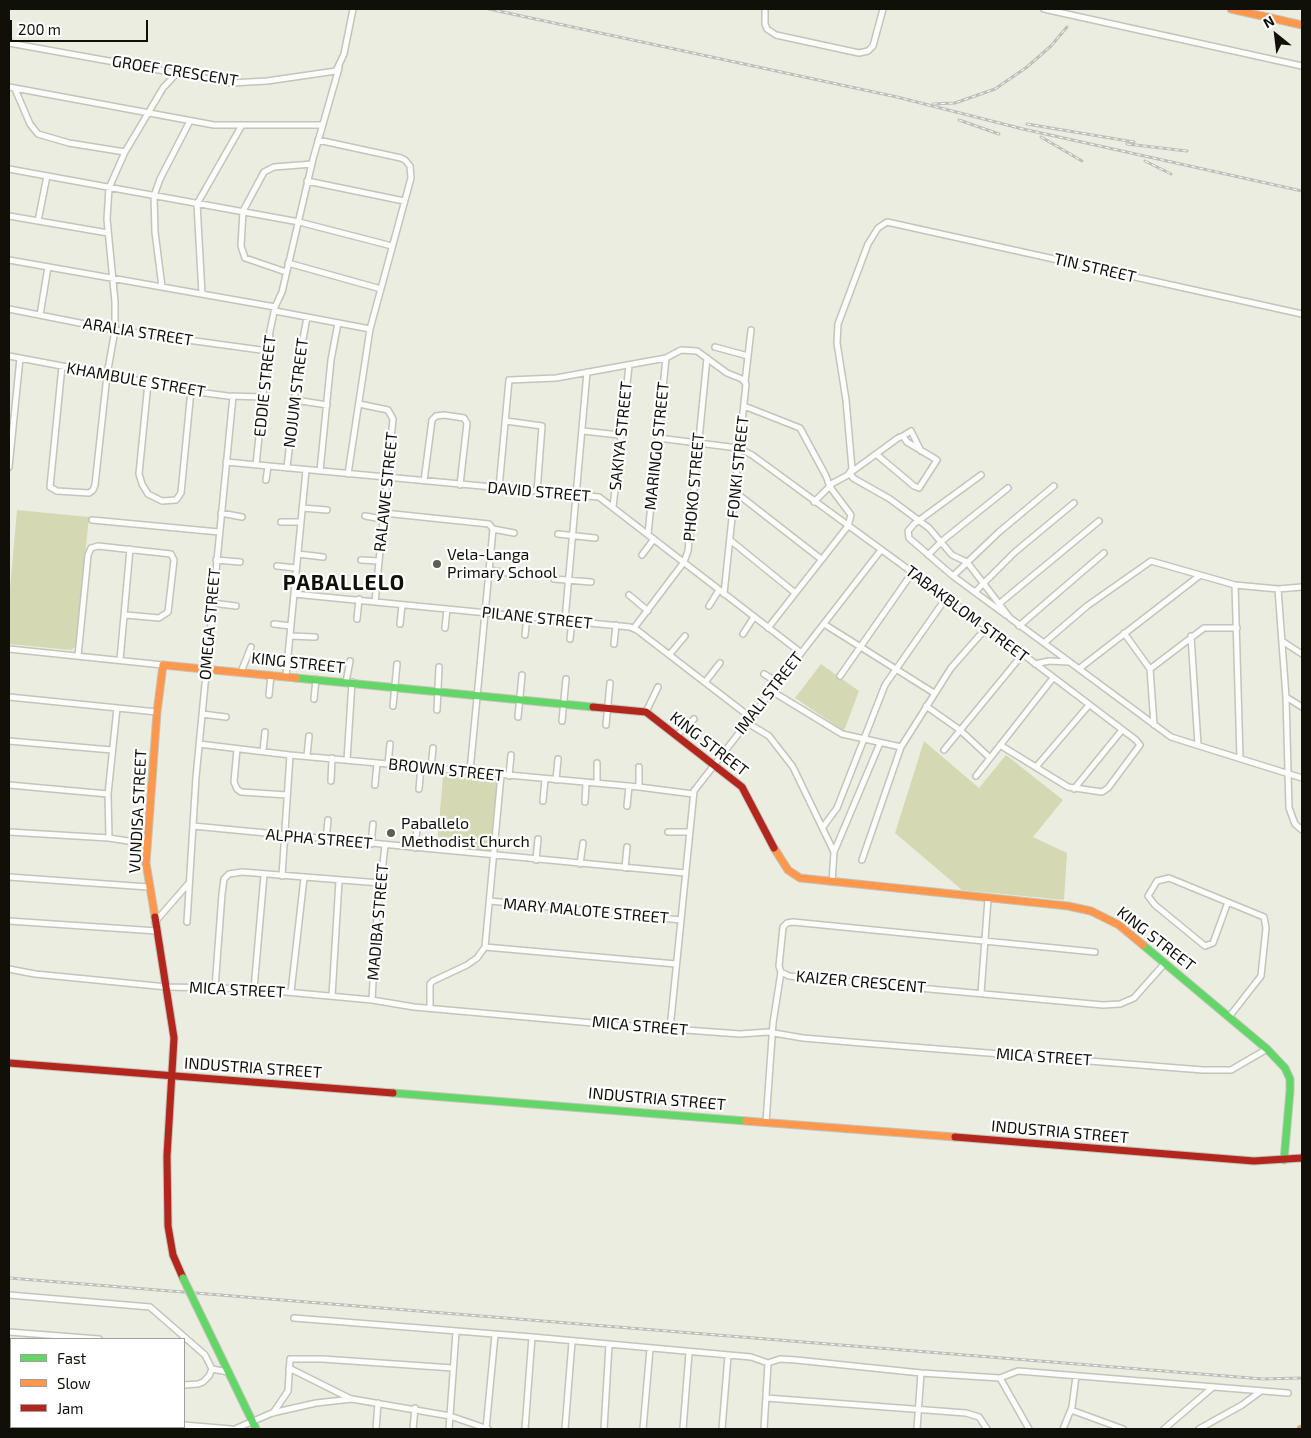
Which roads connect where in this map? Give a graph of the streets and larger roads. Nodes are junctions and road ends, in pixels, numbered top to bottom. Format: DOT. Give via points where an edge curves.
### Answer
graph roads {
  1 [pos="353,9"];
  2 [pos="765,9"];
  3 [pos="883,9"];
  4 [pos="1044,9"];
  5 [pos="1231,9"];
  6 [pos="1302,25"];
  7 [pos="9,43"];
  8 [pos="1302,66"];
  9 [pos="339,68"];
  10 [pos="178,72"];
  11 [pos="9,88"];
  12 [pos="15,89"];
  13 [pos="149,113"];
  14 [pos="190,121"];
  15 [pos="242,125"];
  16 [pos="322,125"];
  17 [pos="318,140"];
  18 [pos="125,152"];
  19 [pos="312,164"];
  20 [pos="9,170"];
  21 [pos="47,176"];
  22 [pos="307,181"];
  23 [pos="109,188"];
  24 [pos="154,196"];
  25 [pos="404,201"];
  26 [pos="197,204"];
  27 [pos="243,211"];
  28 [pos="9,216"];
  29 [pos="38,221"];
  30 [pos="299,222"];
  31 [pos="108,233"];
  32 [pos="392,246"];
  33 [pos="9,260"];
  34 [pos="288,263"];
  35 [pos="48,267"];
  36 [pos="286,272"];
  37 [pos="111,279"];
  38 [pos="162,287"];
  39 [pos="380,289"];
  40 [pos="202,294"];
  41 [pos="9,309"];
  42 [pos="275,309"];
  43 [pos="1302,314"];
  44 [pos="40,315"];
  45 [pos="307,317"];
  46 [pos="338,323"];
  47 [pos="370,329"];
  48 [pos="115,330"];
  49 [pos="752,330"];
  50 [pos="716,347"];
  51 [pos="268,351"];
  52 [pos="9,356"];
  53 [pos="748,356"];
  54 [pos="20,358"];
  55 [pos="666,358"];
  56 [pos="708,360"];
  57 [pos="62,366"];
  58 [pos="629,366"];
  59 [pos="587,372"];
  60 [pos="107,375"];
  61 [pos="745,382"];
  62 [pos="148,383"];
  63 [pos="191,390"];
  64 [pos="233,396"];
  65 [pos="264,397"];
  66 [pos="295,400"];
  67 [pos="358,404"];
  68 [pos="327,405"];
  69 [pos="744,406"];
  70 [pos="506,421"];
  71 [pos="583,431"];
  72 [pos="619,435"];
  73 [pos="903,436"];
  74 [pos="658,438"];
  75 [pos="698,442"];
  76 [pos="738,448"];
  77 [pos="922,452"];
  78 [pos="876,454"];
  79 [pos="226,462"];
  80 [pos="256,465"];
  81 [pos="268,466"];
  82 [pos="9,467"];
  83 [pos="287,468"];
  84 [pos="306,470"];
  85 [pos="320,471"];
  86 [pos="850,473"];
  87 [pos="348,474"];
  88 [pos="981,475"];
  89 [pos="387,478"];
  90 [pos="266,480"];
  91 [pos="424,481"];
  92 [pos="460,484"];
  93 [pos="1054,486"];
  94 [pos="830,487"];
  95 [pos="499,488"];
  96 [pos="1008,488"];
  97 [pos="537,492"];
  98 [pos="735,492"];
  99 [pos="577,495"];
  100 [pos="814,502"];
  101 [pos="1074,503"];
  102 [pos="613,507"];
  103 [pos="302,508"];
  104 [pos="327,510"];
  105 [pos="221,514"];
  106 [pos="365,516"];
  107 [pos="383,516"];
  108 [pos="242,517"];
  109 [pos="92,520"];
  110 [pos="920,520"];
  111 [pos="1099,521"];
  112 [pos="282,522"];
  113 [pos="301,522"];
  114 [pos="848,526"];
  115 [pos="493,530"];
  116 [pos="219,532"];
  117 [pos="514,533"];
  118 [pos="558,534"];
  119 [pos="648,534"];
  120 [pos="573,535"];
  121 [pos="595,538"];
  122 [pos="654,539"];
  123 [pos="730,540"];
  124 [pos="942,541"];
  125 [pos="130,549"];
  126 [pos="881,550"];
  127 [pos="1104,553"];
  128 [pos="298,554"];
  129 [pos="642,555"];
  130 [pos="928,555"];
  131 [pos="323,556"];
  132 [pos="821,559"];
  133 [pos="216,560"];
  134 [pos="361,560"];
  135 [pos="379,561"];
  136 [pos="240,562"];
  137 [pos="684,562"];
  138 [pos="967,562"];
  139 [pos="278,566"];
  140 [pos="296,568"];
  141 [pos="490,570"];
  142 [pos="912,573"];
  143 [pos="514,574"];
  144 [pos="953,576"];
  145 [pos="1199,576"];
  146 [pos="554,579"];
  147 [pos="570,580"];
  148 [pos="591,582"];
  149 [pos="984,582"];
  150 [pos="1235,585"];
  151 [pos="1302,587"];
  152 [pos="1278,589"];
  153 [pos="722,592"];
  154 [pos="794,592"];
  155 [pos="975,592"];
  156 [pos="294,594"];
  157 [pos="629,595"];
  158 [pos="946,598"];
  159 [pos="360,599"];
  160 [pos="375,602"];
  161 [pos="212,603"];
  162 [pos="1000,603"];
  163 [pos="402,605"];
  164 [pos="236,606"];
  165 [pos="709,606"];
  166 [pos="447,609"];
  167 [pos="648,611"];
  168 [pos="484,612"];
  169 [pos="126,615"];
  170 [pos="527,617"];
  171 [pos="754,617"];
  172 [pos="1010,618"];
  173 [pos="357,619"];
  174 [pos="565,620"];
  175 [pos="572,621"];
  176 [pos="274,624"];
  177 [pos="400,624"];
  178 [pos="824,624"];
  179 [pos="291,626"];
  180 [pos="616,626"];
  181 [pos="1019,626"];
  182 [pos="986,627"];
  183 [pos="445,628"];
  184 [pos="634,628"];
  185 [pos="768,628"];
  186 [pos="1237,628"];
  187 [pos="1124,633"];
  188 [pos="743,634"];
  189 [pos="290,636"];
  190 [pos="526,636"];
  191 [pos="684,636"];
  192 [pos="1191,636"];
  193 [pos="315,637"];
  194 [pos="570,640"];
  195 [pos="1282,642"];
  196 [pos="1044,643"];
  197 [pos="614,644"];
  198 [pos="861,646"];
  199 [pos="251,647"];
  200 [pos="9,649"];
  201 [pos="800,652"];
  202 [pos="670,654"];
  203 [pos="1302,654"];
  204 [pos="1022,655"];
  205 [pos="78,656"];
  206 [pos="120,660"];
  207 [pos="350,661"];
  208 [pos="720,663"];
  209 [pos="1072,663"];
  210 [pos="397,664"];
  211 [pos="1035,664"];
  212 [pos="163,665"];
  213 [pos="440,667"];
  214 [pos="206,668"];
  215 [pos="1080,668"];
  216 [pos="1150,669"];
  217 [pos="895,670"];
  218 [pos="242,672"];
  219 [pos="764,674"];
  220 [pos="271,675"];
  221 [pos="522,675"];
  222 [pos="286,676"];
  223 [pos="840,676"];
  224 [pos="1053,678"];
  225 [pos="316,679"];
  226 [pos="566,679"];
  227 [pos="706,681"];
  228 [pos="349,682"];
  229 [pos="776,682"];
  230 [pos="610,683"];
  231 [pos="395,687"];
  232 [pos="658,687"];
  233 [pos="770,690"];
  234 [pos="438,691"];
  235 [pos="934,693"];
  236 [pos="269,695"];
  237 [pos="476,695"];
  238 [pos="9,697"];
  239 [pos="1286,697"];
  240 [pos="314,699"];
  241 [pos="520,699"];
  242 [pos="564,703"];
  243 [pos="1089,705"];
  244 [pos="393,706"];
  245 [pos="926,706"];
  246 [pos="608,707"];
  247 [pos="1302,707"];
  248 [pos="117,708"];
  249 [pos="437,710"];
  250 [pos="157,712"];
  251 [pos="646,712"];
  252 [pos="202,714"];
  253 [pos="226,717"];
  254 [pos="518,717"];
  255 [pos="694,718"];
  256 [pos="748,719"];
  257 [pos="562,721"];
  258 [pos="606,725"];
  259 [pos="1154,725"];
  260 [pos="960,730"];
  261 [pos="1122,730"];
  262 [pos="266,732"];
  263 [pos="677,735"];
  264 [pos="309,736"];
  265 [pos="863,740"];
  266 [pos="9,741"];
  267 [pos="880,743"];
  268 [pos="199,744"];
  269 [pos="390,744"];
  270 [pos="1000,745"];
  271 [pos="1198,745"];
  272 [pos="901,747"];
  273 [pos="433,748"];
  274 [pos="237,749"];
  275 [pos="112,750"];
  276 [pos="944,750"];
  277 [pos="263,751"];
  278 [pos="290,755"];
  279 [pos="511,755"];
  280 [pos="307,756"];
  281 [pos="332,758"];
  282 [pos="990,758"];
  283 [pos="1240,758"];
  284 [pos="558,759"];
  285 [pos="347,760"];
  286 [pos="377,763"];
  287 [pos="597,763"];
  288 [pos="388,764"];
  289 [pos="714,766"];
  290 [pos="421,767"];
  291 [pos="639,767"];
  292 [pos="1036,767"];
  293 [pos="431,768"];
  294 [pos="470,772"];
  295 [pos="1287,773"];
  296 [pos="501,775"];
  297 [pos="509,776"];
  298 [pos="976,776"];
  299 [pos="1302,778"];
  300 [pos="545,779"];
  301 [pos="556,780"];
  302 [pos="331,781"];
  303 [pos="586,782"];
  304 [pos="597,783"];
  305 [pos="9,785"];
  306 [pos="375,785"];
  307 [pos="628,786"];
  308 [pos="640,787"];
  309 [pos="419,789"];
  310 [pos="1074,789"];
  311 [pos="108,794"];
  312 [pos="693,794"];
  313 [pos="287,795"];
  314 [pos="543,801"];
  315 [pos="585,802"];
  316 [pos="627,806"];
  317 [pos="328,820"];
  318 [pos="372,824"];
  319 [pos="193,826"];
  320 [pos="824,827"];
  321 [pos="417,828"];
  322 [pos="1302,830"];
  323 [pos="9,832"];
  324 [pos="668,832"];
  325 [pos="689,832"];
  326 [pos="285,836"];
  327 [pos="109,838"];
  328 [pos="538,839"];
  329 [pos="326,840"];
  330 [pos="583,843"];
  331 [pos="147,844"];
  332 [pos="371,844"];
  333 [pos="385,845"];
  334 [pos="627,847"];
  335 [pos="415,848"];
  336 [pos="834,852"];
  337 [pos="494,856"];
  338 [pos="536,860"];
  339 [pos="862,860"];
  340 [pos="580,864"];
  341 [pos="625,868"];
  342 [pos="685,873"];
  343 [pos="264,874"];
  344 [pos="282,876"];
  345 [pos="9,877"];
  346 [pos="304,878"];
  347 [pos="339,881"];
  348 [pos="832,882"];
  349 [pos="380,883"];
  350 [pos="189,884"];
  351 [pos="148,887"];
  352 [pos="988,898"];
  353 [pos="490,901"];
  354 [pos="1228,902"];
  355 [pos="681,920"];
  356 [pos="9,921"];
  357 [pos="155,922"];
  358 [pos="187,922"];
  359 [pos="157,931"];
  360 [pos="986,940"];
  361 [pos="485,947"];
  362 [pos="1095,952"];
  363 [pos="1165,963"];
  364 [pos="676,964"];
  365 [pos="9,969"];
  366 [pos="781,972"];
  367 [pos="167,987"];
  368 [pos="215,988"];
  369 [pos="254,988"];
  370 [pos="291,992"];
  371 [pos="980,993"];
  372 [pos="332,996"];
  373 [pos="372,1000"];
  374 [pos="430,1008"];
  375 [pos="1229,1017"];
  376 [pos="670,1029"];
  377 [pos="773,1032"];
  378 [pos="1267,1049"];
  379 [pos="9,1063"];
  380 [pos="172,1076"];
  381 [pos="766,1122"];
  382 [pos="1302,1158"];
  383 [pos="1284,1160"];
  384 [pos="9,1295"];
  385 [pos="294,1318"];
  386 [pos="9,1332"];
  387 [pos="456,1332"];
  388 [pos="495,1334"];
  389 [pos="86,1338"];
  390 [pos="183,1338"];
  391 [pos="532,1338"];
  392 [pos="185,1340"];
  393 [pos="572,1342"];
  394 [pos="609,1345"];
  395 [pos="650,1350"];
  396 [pos="689,1353"];
  397 [pos="728,1356"];
  398 [pos="768,1363"];
  399 [pos="290,1368"];
  400 [pos="453,1368"];
  401 [pos="212,1369"];
  402 [pos="228,1372"];
  403 [pos="921,1373"];
  404 [pos="1076,1376"];
  405 [pos="1000,1378"];
  406 [pos="185,1385"];
  407 [pos="1213,1387"];
  408 [pos="1261,1391"];
  409 [pos="1288,1393"];
  410 [pos="766,1398"];
  411 [pos="352,1399"];
  412 [pos="378,1403"];
  413 [pos="415,1408"];
  414 [pos="918,1410"];
  415 [pos="1071,1410"];
  416 [pos="272,1413"];
  417 [pos="450,1416"];
  418 [pos="254,1426"];
  419 [pos="196,1428"];
  420 [pos="233,1429"];
  421 [pos="376,1429"];
  422 [pos="413,1429"];
  423 [pos="449,1429"];
  424 [pos="487,1429"];
  425 [pos="525,1429"];
  426 [pos="565,1429"];
  427 [pos="604,1429"];
  428 [pos="643,1429"];
  429 [pos="683,1429"];
  430 [pos="722,1429"];
  431 [pos="764,1429"];
  432 [pos="917,1429"];
  433 [pos="987,1429"];
  434 [pos="1029,1429"];
  435 [pos="1063,1429"];
  436 [pos="1123,1429"];
  437 [pos="1164,1429"];
  438 [pos="1199,1429"];
  1 -- 9 [label="street"];
  2 -- 3 [label="street" via="767,29 776,35 859,53 873,46"];
  4 -- 8 [label="street"];
  5 -- 6 [label="street"];
  7 -- 10 [label="street, GROEF CRESCENT"];
  9 -- 10 [label="street, GROEF CRESCENT" via="332,73 251,83 230,83"];
  9 -- 16 [label="street, EDDIE STREET"];
  10 -- 13 [label="street"];
  11 -- 12 [label="street"];
  12 -- 13 [label="street"];
  12 -- 18 [label="street" via="32,128 38,134 69,143"];
  13 -- 14 [label="street"];
  13 -- 18 [label="street"];
  14 -- 15 [label="street"];
  14 -- 24 [label="street"];
  15 -- 16 [label="street"];
  15 -- 26 [label="street"];
  16 -- 17 [label="street, EDDIE STREET"];
  17 -- 19 [label="street, EDDIE STREET"];
  17 -- 25 [label="street" via="406,160 411,171"];
  18 -- 23 [label="street"];
  19 -- 22 [label="street, EDDIE STREET"];
  19 -- 27 [label="street" via="274,167 264,172"];
  20 -- 21 [label="street"];
  21 -- 23 [label="street"];
  21 -- 29 [label="street"];
  22 -- 25 [label="street"];
  22 -- 30 [label="street, EDDIE STREET"];
  23 -- 24 [label="street"];
  23 -- 31 [label="street"];
  24 -- 26 [label="street"];
  24 -- 38 [label="street"];
  25 -- 32 [label="street"];
  26 -- 27 [label="street"];
  26 -- 40 [label="street"];
  27 -- 30 [label="street"];
  27 -- 36 [label="street" via="241,246 245,258"];
  28 -- 29 [label="street"];
  29 -- 31 [label="street"];
  30 -- 32 [label="street"];
  30 -- 34 [label="street, EDDIE STREET"];
  31 -- 37 [label="street"];
  32 -- 39 [label="street"];
  33 -- 35 [label="street"];
  34 -- 36 [label="street, EDDIE STREET"];
  34 -- 39 [label="street"];
  35 -- 37 [label="street"];
  35 -- 44 [label="street"];
  36 -- 42 [label="street, EDDIE STREET"];
  37 -- 38 [label="street"];
  37 -- 48 [label="street"];
  38 -- 40 [label="street"];
  39 -- 47 [label="street"];
  40 -- 42 [label="street"];
  41 -- 44 [label="street, ARALIA STREET"];
  42 -- 45 [label="street"];
  42 -- 51 [label="street, EDDIE STREET"];
  43 -- 86 [label="street, TIN STREET" via="887,222 878,228 868,244 838,324 837,343 846,400"];
  44 -- 48 [label="street, ARALIA STREET"];
  45 -- 46 [label="street"];
  45 -- 66 [label="street, NOJUM STREET"];
  46 -- 47 [label="street"];
  46 -- 68 [label="street"];
  47 -- 67 [label="street"];
  48 -- 51 [label="street, ARALIA STREET"];
  48 -- 60 [label="street"];
  49 -- 53 [label="street, FONKI STREET"];
  50 -- 53 [label="street"];
  51 -- 65 [label="street, EDDIE STREET"];
  52 -- 54 [label="street, KHAMBULE STREET"];
  53 -- 61 [label="street, FONKI STREET"];
  54 -- 57 [label="street, KHAMBULE STREET"];
  54 -- 82 [label="street"];
  55 -- 56 [label="street" via="689,349"];
  55 -- 58 [label="street"];
  55 -- 74 [label="street, MARINGO STREET"];
  56 -- 61 [label="street"];
  56 -- 75 [label="street, PHOKO STREET"];
  57 -- 60 [label="street, KHAMBULE STREET"];
  57 -- 60 [label="street" via="50,484 57,491 88,493 94,489"];
  58 -- 59 [label="street"];
  58 -- 72 [label="street, SAKIYA STREET"];
  59 -- 70 [label="street" via="556,378 509,380"];
  59 -- 71 [label="street"];
  60 -- 62 [label="street, KHAMBULE STREET"];
  61 -- 69 [label="street, FONKI STREET"];
  62 -- 63 [label="street, KHAMBULE STREET"];
  62 -- 63 [label="street" via="139,474 148,494 162,500 174,501 181,493"];
  63 -- 64 [label="street, KHAMBULE STREET"];
  64 -- 65 [label="street, KHAMBULE STREET"];
  64 -- 79 [label="street, OMEGA STREET"];
  65 -- 80 [label="street, EDDIE STREET"];
  66 -- 68 [label="street"];
  66 -- 83 [label="street, NOJUM STREET"];
  67 -- 87 [label="street"];
  67 -- 89 [label="street, RALAWE STREET" via="391,412 393,422"];
  68 -- 85 [label="street"];
  69 -- 76 [label="street, FONKI STREET"];
  69 -- 94 [label="street" via="800,428"];
  70 -- 95 [label="street"];
  70 -- 97 [label="street" via="542,426"];
  71 -- 72 [label="street"];
  71 -- 99 [label="street"];
  72 -- 102 [label="street, SAKIYA STREET"];
  73 -- 77 [label="street"];
  73 -- 77 [label="street" via="911,431"];
  73 -- 78 [label="street"];
  74 -- 75 [label="street"];
  74 -- 119 [label="street, MARINGO STREET"];
  75 -- 76 [label="street"];
  75 -- 137 [label="street, PHOKO STREET"];
  76 -- 98 [label="street, FONKI STREET"];
  76 -- 100 [label="street, TABAKBLOM STREET" via="752,454"];
  77 -- 78 [label="street" via="937,460 919,488"];
  78 -- 86 [label="street"];
  79 -- 80 [label="street, DAVID STREET"];
  79 -- 105 [label="street, OMEGA STREET"];
  80 -- 81 [label="street, DAVID STREET"];
  81 -- 83 [label="street, DAVID STREET"];
  81 -- 90 [label="street"];
  83 -- 84 [label="street, DAVID STREET"];
  84 -- 85 [label="street, DAVID STREET"];
  84 -- 103 [label="street"];
  85 -- 87 [label="street, DAVID STREET"];
  86 -- 94 [label="street"];
  86 -- 110 [label="street"];
  87 -- 89 [label="street, DAVID STREET"];
  88 -- 110 [label="street"];
  89 -- 91 [label="street, DAVID STREET"];
  89 -- 107 [label="street, RALAWE STREET"];
  91 -- 92 [label="street, DAVID STREET"];
  91 -- 92 [label="street" via="434,418 444,415 462,417 466,421"];
  92 -- 95 [label="street, DAVID STREET"];
  93 -- 138 [label="street"];
  94 -- 100 [label="street"];
  94 -- 114 [label="street" via="851,512"];
  95 -- 97 [label="street, DAVID STREET"];
  96 -- 124 [label="street"];
  97 -- 99 [label="street, DAVID STREET"];
  98 -- 123 [label="street, FONKI STREET"];
  98 -- 132 [label="street"];
  99 -- 102 [label="street, DAVID STREET" via="599,497"];
  99 -- 120 [label="street"];
  100 -- 114 [label="street, TABAKBLOM STREET"];
  101 -- 149 [label="street"];
  102 -- 119 [label="street, DAVID STREET"];
  103 -- 104 [label="street"];
  103 -- 113 [label="street"];
  105 -- 108 [label="street"];
  105 -- 116 [label="street, OMEGA STREET"];
  106 -- 107 [label="street"];
  107 -- 115 [label="street" via="489,524"];
  107 -- 135 [label="street, RALAWE STREET"];
  109 -- 116 [label="street"];
  110 -- 124 [label="street"];
  110 -- 130 [label="street" via="908,531 908,538"];
  111 -- 162 [label="street"];
  112 -- 113 [label="street"];
  113 -- 128 [label="street"];
  114 -- 126 [label="street, TABAKBLOM STREET"];
  114 -- 132 [label="street"];
  115 -- 117 [label="street"];
  115 -- 141 [label="street"];
  116 -- 133 [label="street, OMEGA STREET"];
  118 -- 120 [label="street"];
  119 -- 122 [label="street, DAVID STREET"];
  120 -- 121 [label="street"];
  120 -- 147 [label="street"];
  122 -- 129 [label="street"];
  122 -- 137 [label="street, DAVID STREET"];
  123 -- 153 [label="street, FONKI STREET"];
  123 -- 154 [label="street"];
  124 -- 130 [label="street"];
  124 -- 138 [label="street" via="952,555"];
  125 -- 169 [label="street"];
  125 -- 169 [label="street" via="168,552 173,556 168,612 159,618"];
  125 -- 205 [label="street" via="95,546 89,551"];
  126 -- 142 [label="street, TABAKBLOM STREET"];
  126 -- 178 [label="street, IMALI STREET"];
  127 -- 181 [label="street"];
  128 -- 131 [label="street"];
  128 -- 140 [label="street"];
  130 -- 144 [label="street"];
  132 -- 154 [label="street"];
  133 -- 136 [label="street"];
  133 -- 161 [label="street, OMEGA STREET"];
  134 -- 135 [label="street"];
  135 -- 160 [label="street, RALAWE STREET"];
  137 -- 153 [label="street, DAVID STREET"];
  137 -- 167 [label="street, PHOKO STREET"];
  138 -- 144 [label="street"];
  138 -- 149 [label="street"];
  139 -- 140 [label="street"];
  140 -- 156 [label="street"];
  141 -- 143 [label="street"];
  141 -- 168 [label="street"];
  142 -- 158 [label="street, TABAKBLOM STREET"];
  142 -- 198 [label="street"];
  144 -- 155 [label="street"];
  145 -- 150 [label="street"];
  145 -- 187 [label="street"];
  145 -- 196 [label="street" via="1158,561 1147,562"];
  146 -- 147 [label="street"];
  147 -- 148 [label="street"];
  147 -- 174 [label="street"];
  149 -- 155 [label="street"];
  149 -- 162 [label="street"];
  150 -- 152 [label="street"];
  150 -- 186 [label="street"];
  151 -- 152 [label="street"];
  152 -- 195 [label="street"];
  153 -- 165 [label="street"];
  153 -- 171 [label="street, DAVID STREET"];
  154 -- 185 [label="street"];
  155 -- 172 [label="street"];
  156 -- 159 [label="street, PILANE STREET"];
  156 -- 179 [label="street"];
  157 -- 167 [label="street"];
  158 -- 182 [label="street, TABAKBLOM STREET"];
  158 -- 217 [label="street"];
  159 -- 160 [label="street, PILANE STREET"];
  159 -- 173 [label="street"];
  160 -- 163 [label="street, PILANE STREET"];
  161 -- 164 [label="street"];
  161 -- 214 [label="street, OMEGA STREET"];
  162 -- 172 [label="street"];
  163 -- 166 [label="street, PILANE STREET"];
  163 -- 177 [label="street"];
  166 -- 168 [label="street, PILANE STREET"];
  166 -- 183 [label="street"];
  167 -- 184 [label="street, PHOKO STREET"];
  168 -- 170 [label="street, PILANE STREET"];
  168 -- 237 [label="street"];
  169 -- 206 [label="street"];
  170 -- 174 [label="street, PILANE STREET"];
  170 -- 190 [label="street"];
  171 -- 185 [label="street, DAVID STREET"];
  171 -- 188 [label="street"];
  172 -- 181 [label="street"];
  174 -- 175 [label="street, PILANE STREET"];
  175 -- 180 [label="street, PILANE STREET"];
  175 -- 194 [label="street"];
  176 -- 179 [label="street"];
  178 -- 198 [label="street"];
  178 -- 201 [label="street, IMALI STREET"];
  179 -- 189 [label="street"];
  180 -- 184 [label="street, PILANE STREET"];
  180 -- 197 [label="street"];
  181 -- 196 [label="street"];
  182 -- 204 [label="street, TABAKBLOM STREET"];
  182 -- 235 [label="street"];
  184 -- 202 [label="street, PILANE STREET"];
  185 -- 201 [label="street, DAVID STREET"];
  186 -- 192 [label="street" via="1208,627"];
  186 -- 283 [label="street"];
  187 -- 215 [label="street"];
  187 -- 216 [label="street"];
  189 -- 193 [label="street"];
  189 -- 222 [label="street"];
  191 -- 202 [label="street"];
  192 -- 216 [label="street"];
  192 -- 271 [label="street"];
  195 -- 203 [label="street"];
  195 -- 239 [label="street"];
  196 -- 209 [label="street"];
  198 -- 217 [label="street"];
  198 -- 223 [label="street"];
  199 -- 218 [label="street"];
  200 -- 205 [label="street, KING STREET"];
  201 -- 229 [label="street, IMALI STREET"];
  202 -- 227 [label="street, PILANE STREET"];
  204 -- 211 [label="street, TABAKBLOM STREET"];
  204 -- 260 [label="street"];
  205 -- 206 [label="street, KING STREET"];
  206 -- 212 [label="street, KING STREET"];
  207 -- 228 [label="street"];
  208 -- 227 [label="street"];
  209 -- 211 [label="street"];
  209 -- 215 [label="street"];
  210 -- 231 [label="street"];
  211 -- 224 [label="street, TABAKBLOM STREET"];
  212 -- 214 [label="street, KING STREET"];
  212 -- 250 [label="street, VUNDISA STREET"];
  213 -- 234 [label="street"];
  214 -- 218 [label="street, KING STREET"];
  214 -- 252 [label="street, OMEGA STREET"];
  215 -- 259 [label="street"];
  216 -- 259 [label="street"];
  217 -- 235 [label="street"];
  217 -- 265 [label="street" via="878,700"];
  218 -- 220 [label="street, KING STREET"];
  219 -- 229 [label="street"];
  220 -- 222 [label="street, KING STREET"];
  220 -- 236 [label="street"];
  221 -- 241 [label="street"];
  222 -- 225 [label="street, KING STREET"];
  224 -- 243 [label="street, TABAKBLOM STREET"];
  224 -- 270 [label="street"];
  225 -- 228 [label="street, KING STREET"];
  225 -- 240 [label="street"];
  226 -- 242 [label="street"];
  227 -- 256 [label="street, PILANE STREET"];
  228 -- 231 [label="street, KING STREET"];
  228 -- 285 [label="street"];
  229 -- 233 [label="street, IMALI STREET"];
  230 -- 246 [label="street"];
  231 -- 234 [label="street, KING STREET"];
  231 -- 244 [label="street"];
  232 -- 251 [label="street"];
  233 -- 256 [label="street, IMALI STREET"];
  233 -- 265 [label="street" via="837,731"];
  234 -- 237 [label="street, KING STREET"];
  234 -- 249 [label="street"];
  235 -- 245 [label="street"];
  237 -- 241 [label="street, KING STREET"];
  237 -- 294 [label="street"];
  238 -- 248 [label="street"];
  239 -- 247 [label="street"];
  239 -- 295 [label="street"];
  241 -- 242 [label="street, KING STREET"];
  241 -- 254 [label="street"];
  242 -- 246 [label="street, KING STREET"];
  242 -- 257 [label="street"];
  243 -- 261 [label="street, TABAKBLOM STREET"];
  243 -- 292 [label="street"];
  245 -- 260 [label="street"];
  245 -- 272 [label="street"];
  246 -- 251 [label="street, KING STREET"];
  246 -- 258 [label="street"];
  248 -- 250 [label="street"];
  248 -- 275 [label="street"];
  250 -- 331 [label="street, VUNDISA STREET"];
  251 -- 263 [label="street, KING STREET"];
  252 -- 253 [label="street"];
  252 -- 268 [label="street, OMEGA STREET"];
  255 -- 263 [label="street"];
  256 -- 289 [label="street, IMALI STREET"];
  256 -- 320 [label="street, PILANE STREET" via="779,747"];
  259 -- 271 [label="street" via="1177,740"];
  260 -- 276 [label="street"];
  260 -- 282 [label="street"];
  261 -- 310 [label="street"];
  261 -- 310 [label="street, TABAKBLOM STREET" via="1140,745 1108,788 1102,792"];
  262 -- 277 [label="street"];
  263 -- 289 [label="street, KING STREET"];
  264 -- 280 [label="street"];
  265 -- 267 [label="street"];
  265 -- 320 [label="street" via="837,808"];
  266 -- 275 [label="street"];
  267 -- 272 [label="street"];
  267 -- 336 [label="street"];
  268 -- 274 [label="street, BROWN STREET"];
  268 -- 319 [label="street, OMEGA STREET"];
  269 -- 288 [label="street"];
  270 -- 282 [label="street"];
  270 -- 292 [label="street"];
  271 -- 283 [label="street"];
  272 -- 339 [label="street"];
  273 -- 293 [label="street"];
  274 -- 277 [label="street, BROWN STREET"];
  274 -- 313 [label="street" via="234,782 237,790"];
  275 -- 311 [label="street"];
  277 -- 278 [label="street, BROWN STREET"];
  278 -- 280 [label="street, BROWN STREET"];
  278 -- 313 [label="street"];
  279 -- 297 [label="street"];
  280 -- 281 [label="street, BROWN STREET"];
  281 -- 285 [label="street, BROWN STREET"];
  281 -- 302 [label="street"];
  282 -- 298 [label="street"];
  283 -- 295 [label="street"];
  284 -- 301 [label="street"];
  285 -- 286 [label="street, BROWN STREET"];
  286 -- 288 [label="street, BROWN STREET"];
  286 -- 306 [label="street"];
  287 -- 304 [label="street"];
  288 -- 290 [label="street, BROWN STREET"];
  289 -- 312 [label="street, IMALI STREET"];
  289 -- 348 [label="street, KING STREET" via="746,791 788,870 800,878"];
  290 -- 293 [label="street, BROWN STREET"];
  290 -- 309 [label="street"];
  291 -- 308 [label="street"];
  292 -- 310 [label="street"];
  293 -- 294 [label="street, BROWN STREET"];
  294 -- 296 [label="street, BROWN STREET"];
  295 -- 299 [label="street"];
  295 -- 322 [label="street" via="1289,808 1295,824"];
  296 -- 297 [label="street, BROWN STREET"];
  296 -- 337 [label="street"];
  297 -- 300 [label="street, BROWN STREET"];
  300 -- 301 [label="street, BROWN STREET"];
  300 -- 314 [label="street"];
  301 -- 303 [label="street, BROWN STREET"];
  303 -- 304 [label="street, BROWN STREET"];
  303 -- 315 [label="street"];
  304 -- 307 [label="street, BROWN STREET"];
  305 -- 311 [label="street"];
  307 -- 308 [label="street, BROWN STREET"];
  307 -- 316 [label="street"];
  308 -- 312 [label="street, BROWN STREET"];
  311 -- 327 [label="street"];
  312 -- 325 [label="street"];
  313 -- 326 [label="street"];
  317 -- 329 [label="street"];
  318 -- 332 [label="street"];
  319 -- 326 [label="street, ALPHA STREET"];
  319 -- 350 [label="street, OMEGA STREET"];
  320 -- 336 [label="street, PILANE STREET"];
  321 -- 335 [label="street"];
  323 -- 327 [label="street"];
  324 -- 325 [label="street"];
  325 -- 342 [label="street"];
  326 -- 329 [label="street, ALPHA STREET"];
  326 -- 344 [label="street"];
  327 -- 331 [label="street"];
  328 -- 338 [label="street"];
  329 -- 332 [label="street, ALPHA STREET"];
  330 -- 340 [label="street"];
  331 -- 351 [label="street, VUNDISA STREET"];
  332 -- 333 [label="street, ALPHA STREET"];
  333 -- 335 [label="street, ALPHA STREET"];
  333 -- 349 [label="street, MADIBA STREET"];
  334 -- 341 [label="street"];
  335 -- 337 [label="street, ALPHA STREET"];
  336 -- 348 [label="street"];
  337 -- 338 [label="street, ALPHA STREET"];
  337 -- 353 [label="street"];
  338 -- 340 [label="street, ALPHA STREET"];
  340 -- 341 [label="street, ALPHA STREET"];
  341 -- 342 [label="street, ALPHA STREET"];
  342 -- 355 [label="street"];
  343 -- 344 [label="street"];
  343 -- 368 [label="street" via="235,872 224,879"];
  343 -- 369 [label="street"];
  344 -- 346 [label="street"];
  345 -- 351 [label="street"];
  346 -- 347 [label="street"];
  346 -- 370 [label="street"];
  347 -- 349 [label="street"];
  347 -- 372 [label="street"];
  348 -- 352 [label="street, KING STREET"];
  349 -- 373 [label="street, MADIBA STREET"];
  350 -- 357 [label="street"];
  350 -- 358 [label="street, OMEGA STREET"];
  351 -- 357 [label="street, VUNDISA STREET"];
  352 -- 360 [label="street"];
  352 -- 363 [label="street, KING STREET" via="1092,911 1119,925"];
  353 -- 355 [label="street, MARY MALOTE STREET"];
  353 -- 361 [label="street"];
  354 -- 354 [label="street" via="1169,878 1157,881 1148,896 1155,906 1205,946 1213,943"];
  354 -- 375 [label="street" via="1261,915 1265,918 1266,928 1260,976"];
  355 -- 364 [label="street"];
  356 -- 359 [label="street"];
  357 -- 359 [label="street, VUNDISA STREET"];
  359 -- 367 [label="street, VUNDISA STREET"];
  360 -- 362 [label="street, KAIZER CRESCENT"];
  360 -- 366 [label="street, KAIZER CRESCENT" via="789,922 783,929"];
  360 -- 371 [label="street"];
  361 -- 364 [label="street"];
  361 -- 374 [label="street" via="467,965 430,984"];
  363 -- 371 [label="street, KAIZER CRESCENT" via="1140,993 1128,1001 1112,1005"];
  363 -- 375 [label="street, KING STREET"];
  364 -- 376 [label="street"];
  365 -- 367 [label="street, MICA STREET"];
  366 -- 371 [label="street, KAIZER CRESCENT" via="789,976"];
  366 -- 377 [label="street"];
  367 -- 368 [label="street, MICA STREET"];
  367 -- 380 [label="street, VUNDISA STREET" via="174,1038"];
  368 -- 369 [label="street, MICA STREET"];
  369 -- 370 [label="street, MICA STREET"];
  370 -- 372 [label="street, MICA STREET"];
  372 -- 373 [label="street, MICA STREET"];
  373 -- 374 [label="street, MICA STREET"];
  374 -- 376 [label="street, MICA STREET"];
  375 -- 378 [label="street, KING STREET"];
  376 -- 377 [label="street, MICA STREET" via="740,1034"];
  377 -- 378 [label="street, MICA STREET" via="802,1038 1219,1071 1238,1068"];
  377 -- 381 [label="street"];
  378 -- 383 [label="street, KING STREET" via="1282,1063 1290,1079"];
  379 -- 380 [label="street, INDUSTRIA STREET"];
  380 -- 381 [label="street, INDUSTRIA STREET"];
  380 -- 402 [label="street, VUNDISA STREET, bridge" via="167,1156 168,1235 172,1255"];
  381 -- 383 [label="street, INDUSTRIA STREET" via="1254,1161"];
  382 -- 383 [label="street, INDUSTRIA STREET"];
  384 -- 390 [label="street" via="150,1307"];
  385 -- 387 [label="street"];
  386 -- 389 [label="street"];
  387 -- 388 [label="street"];
  387 -- 400 [label="street"];
  388 -- 391 [label="street"];
  388 -- 424 [label="street"];
  391 -- 393 [label="street"];
  391 -- 425 [label="street"];
  392 -- 401 [label="street" via="205,1355"];
  393 -- 394 [label="street"];
  393 -- 426 [label="street"];
  394 -- 395 [label="street"];
  394 -- 427 [label="street"];
  395 -- 396 [label="street"];
  395 -- 428 [label="street"];
  396 -- 397 [label="street"];
  396 -- 429 [label="street"];
  397 -- 398 [label="street" via="751,1357"];
  397 -- 430 [label="street"];
  398 -- 403 [label="street" via="784,1359"];
  398 -- 410 [label="street"];
  399 -- 400 [label="street" via="290,1359 314,1359"];
  399 -- 411 [label="street"];
  399 -- 416 [label="street" via="288,1391"];
  400 -- 417 [label="street"];
  401 -- 402 [label="street"];
  401 -- 406 [label="street" via="201,1383"];
  402 -- 418 [label="street, VUNDISA STREET"];
  403 -- 405 [label="street"];
  403 -- 414 [label="street"];
  404 -- 405 [label="street" via="1018,1371"];
  404 -- 407 [label="street"];
  404 -- 415 [label="street"];
  405 -- 434 [label="street"];
  407 -- 408 [label="street"];
  407 -- 437 [label="street"];
  408 -- 409 [label="street"];
  408 -- 438 [label="street"];
  410 -- 414 [label="street"];
  410 -- 431 [label="street"];
  411 -- 412 [label="street"];
  411 -- 416 [label="street" via="316,1402"];
  412 -- 413 [label="street"];
  412 -- 421 [label="street"];
  413 -- 417 [label="street"];
  413 -- 422 [label="street"];
  414 -- 432 [label="street"];
  414 -- 433 [label="street" via="975,1415"];
  415 -- 435 [label="street"];
  415 -- 436 [label="street"];
  416 -- 418 [label="street"];
  417 -- 423 [label="street"];
  417 -- 424 [label="street"];
  418 -- 420 [label="street"];
  419 -- 420 [label="street"];
}
